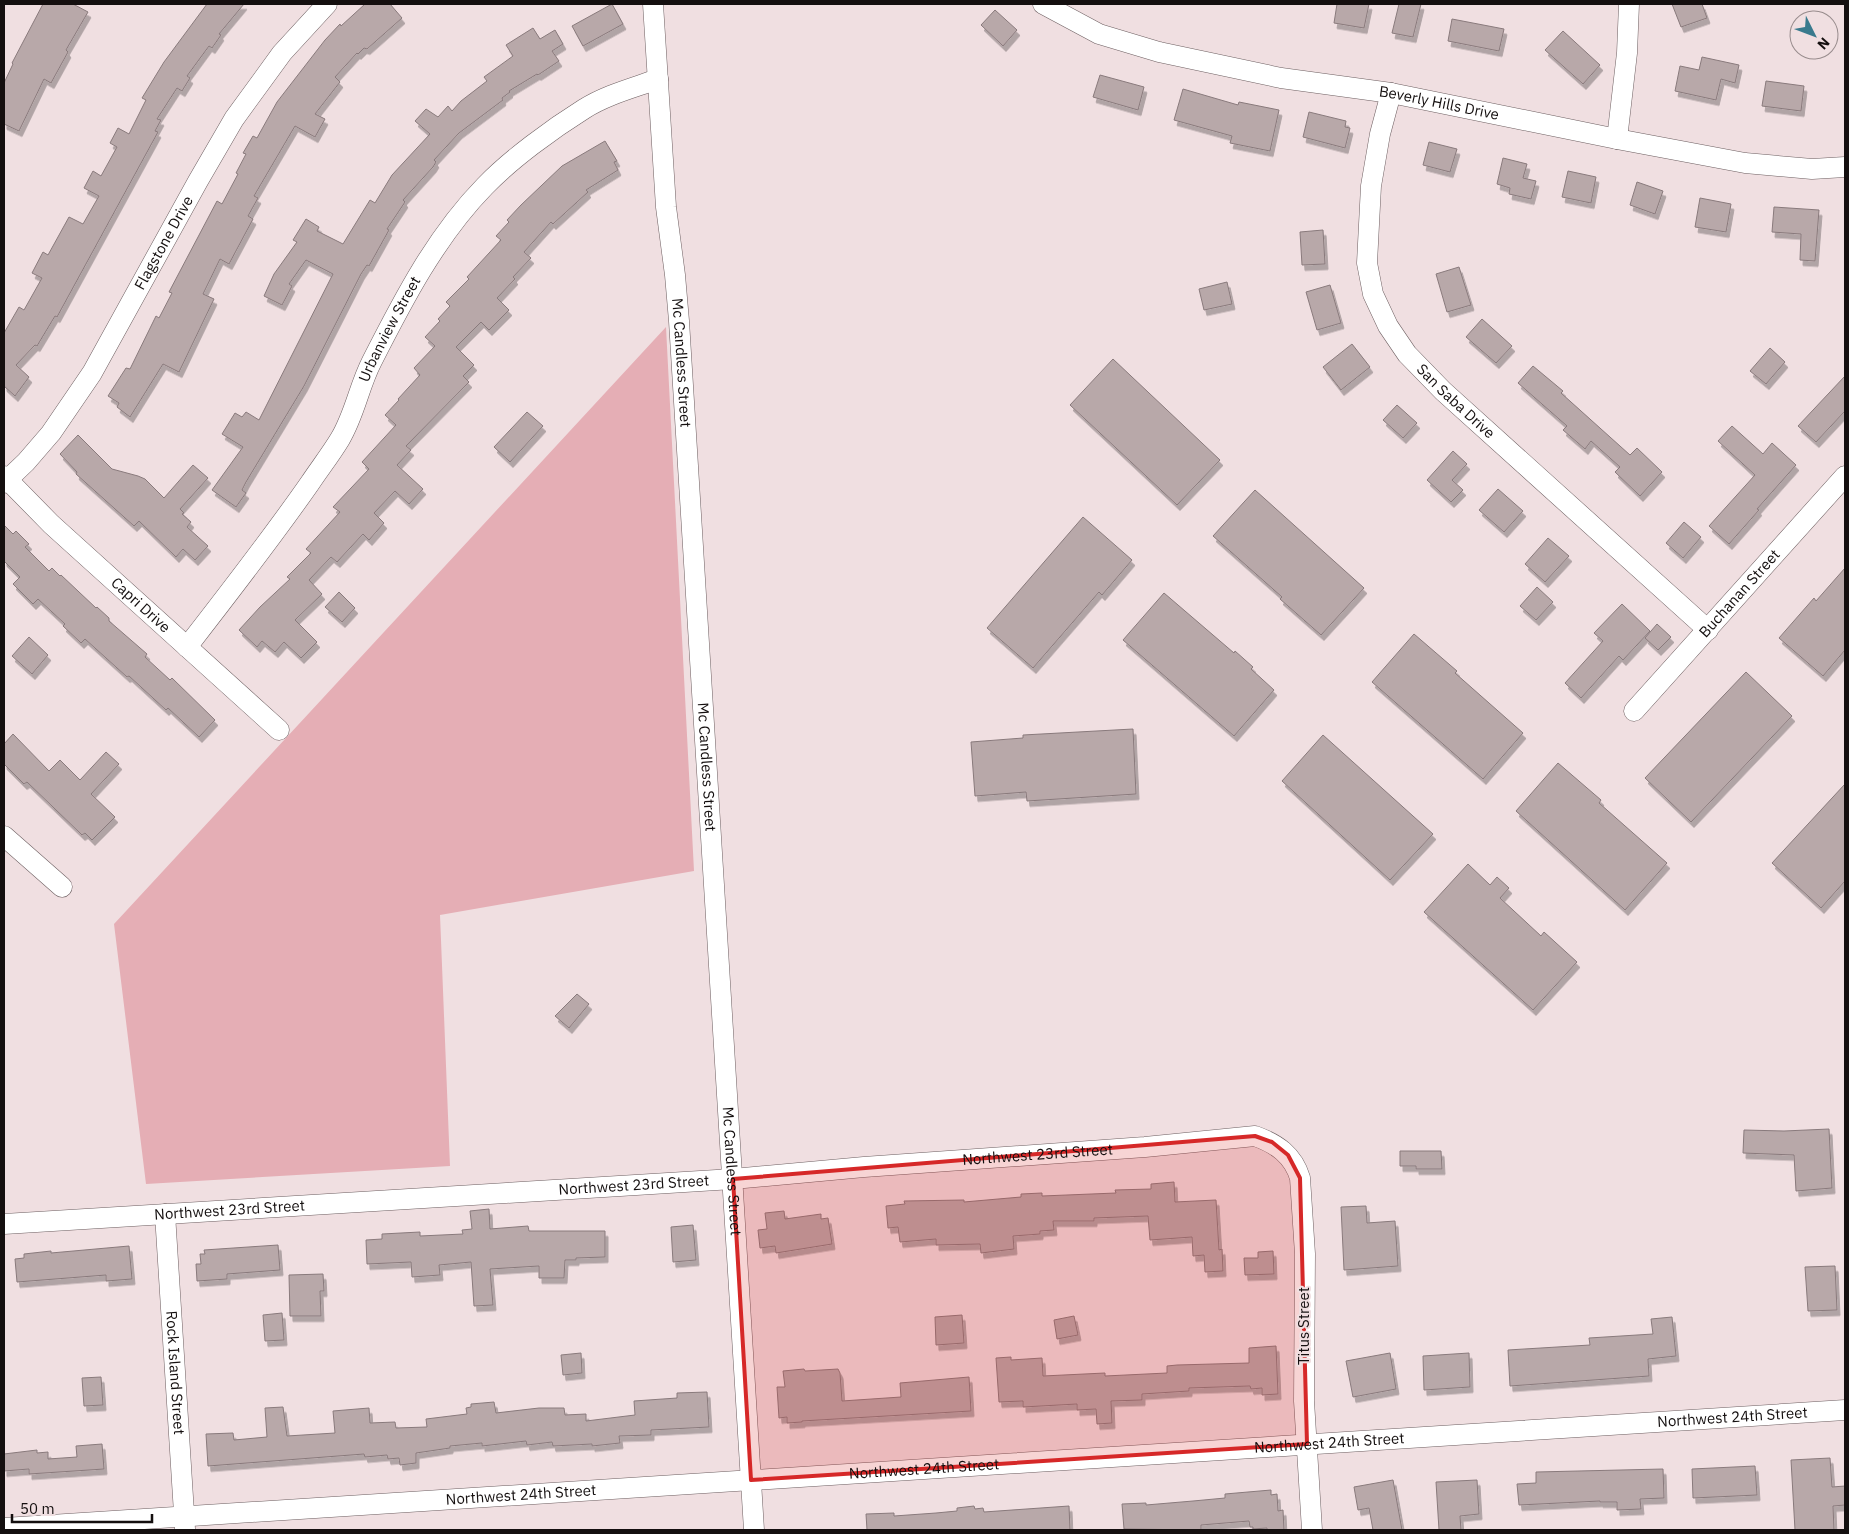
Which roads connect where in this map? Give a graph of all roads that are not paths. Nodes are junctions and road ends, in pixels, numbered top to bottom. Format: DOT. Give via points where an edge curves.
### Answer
graph roads {
  1 [pos="327,4"];
  2 [pos="653,4"];
  3 [pos="1043,4"];
  4 [pos="1629,4"];
  5 [pos="658,79"];
  6 [pos="1391,93"];
  7 [pos="1617,139"];
  8 [pos="1845,167"];
  9 [pos="1845,476"];
  10 [pos="5,480"];
  11 [pos="1708,630"];
  12 [pos="187,647"];
  13 [pos="1634,711"];
  14 [pos="279,730"];
  15 [pos="4,836"];
  16 [pos="62,887"];
  17 [pos="1263,1139"];
  18 [pos="733,1178"];
  19 [pos="165,1214"];
  20 [pos="4,1224"];
  21 [pos="1845,1410"];
  22 [pos="1307,1444"];
  23 [pos="751,1480"];
  24 [pos="184,1523"];
  25 [pos="4,1528"];
  26 [pos="754,1530"];
  27 [pos="1312,1530"];
  1 -- 10 [label="street, Flagstone Drive" via="282,53 234,119 92,373 51,433"];
  2 -- 5 [label="street, Mc Candless Street"];
  3 -- 6 [label="street, Beverly Hills Drive" via="1099,34 1159,52 1281,78"];
  4 -- 7 [label="street"];
  5 -- 12 [label="street, Urbanview Street" via="585,108 520,154 485,186 455,221 397,312 368,369 341,438 281,525"];
  5 -- 18 [label="street, Mc Candless Street" via="666,207 680,330"];
  6 -- 7 [label="street, Beverly Hills Drive"];
  6 -- 11 [label="street, San Saba Drive" via="1371,186 1367,263 1373,294 1388,326 1408,354 1443,391"];
  7 -- 8 [label="street, Beverly Hills Drive" via="1745,163 1812,170"];
  9 -- 11 [label="street, Buchanan Street"];
  10 -- 12 [label="street, Capri Drive"];
  11 -- 13 [label="street, Buchanan Street"];
  12 -- 14 [label="street, Capri Drive"];
  15 -- 16 [label="street"];
  17 -- 18 [label="street, Northwest 23rd Street" via="1255,1136"];
  17 -- 22 [label="street, Titus Street" via="1288,1155 1300,1178 1305,1254 1304,1401"];
  18 -- 19 [label="street, Northwest 23rd Street"];
  18 -- 23 [label="street, Mc Candless Street"];
  19 -- 20 [label="street, Northwest 23rd Street"];
  19 -- 24 [label="street, Rock Island Street"];
  21 -- 22 [label="street, Northwest 24th Street"];
  22 -- 23 [label="street, Northwest 24th Street"];
  22 -- 27 [label="street, Titus Street"];
  23 -- 24 [label="street, Northwest 24th Street"];
  23 -- 26 [label="street, Mc Candless Street"];
  24 -- 25 [label="street, Northwest 24th Street"];
}
